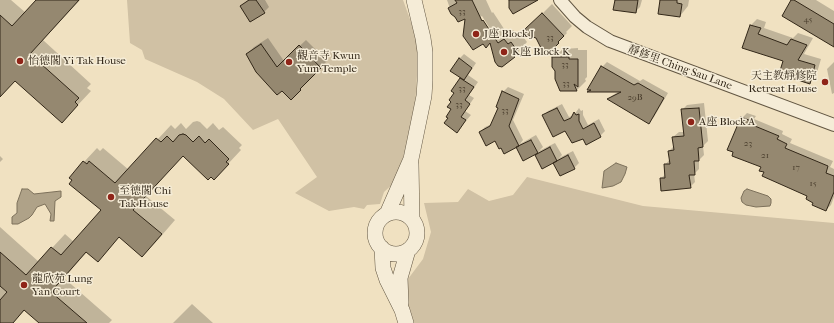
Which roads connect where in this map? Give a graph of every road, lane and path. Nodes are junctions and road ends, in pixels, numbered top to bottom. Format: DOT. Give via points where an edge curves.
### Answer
graph roads {
  1 [pos="414,0"];
  2 [pos="560,0"];
  3 [pos="834,125"];
  4 [pos="411,159"];
  5 [pos="387,214"];
  6 [pos="412,219"];
  7 [pos="382,248"];
  8 [pos="408,250"];
  9 [pos="404,316"];
  1 -- 4 [label="street" via="423,38 425,81"];
  2 -- 3 [label="street, 靜修里 Ching Sau Lane" via="587,27 610,41"];
  4 -- 5 [label="street"];
  4 -- 6 [label="street"];
  5 -- 6 [label="street" via="400,212"];
  5 -- 7 [label="street" via="375,228 377,242"];
  6 -- 8 [label="street" via="417,232 416,239"];
  7 -- 8 [label="street" via="394,254"];
  7 -- 9 [label="street" via="383,268"];
  8 -- 9 [label="street" via="400,278"];
}
